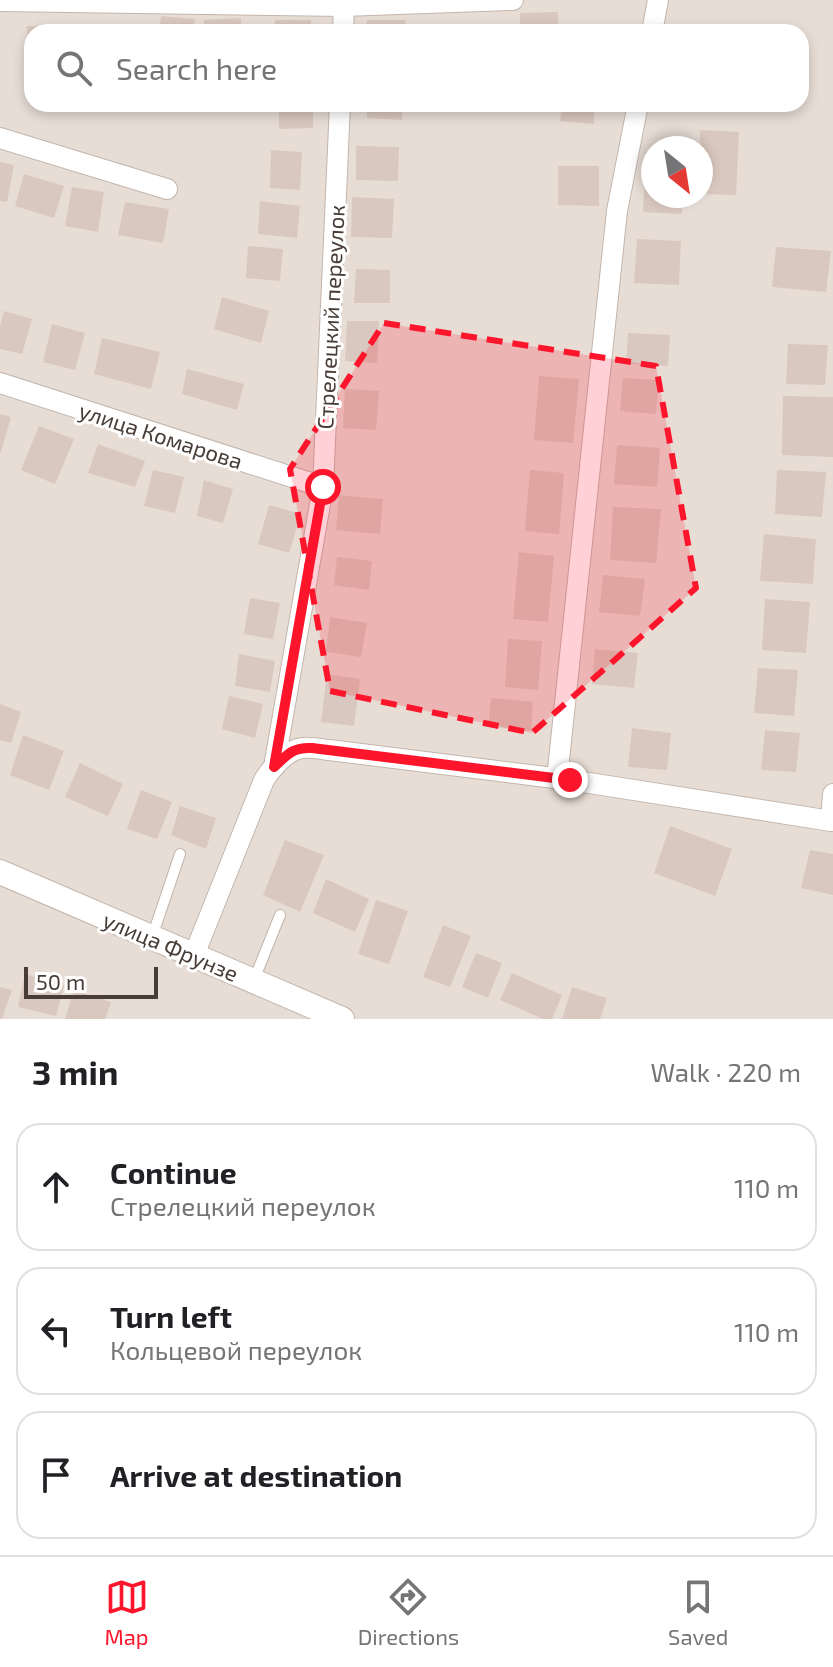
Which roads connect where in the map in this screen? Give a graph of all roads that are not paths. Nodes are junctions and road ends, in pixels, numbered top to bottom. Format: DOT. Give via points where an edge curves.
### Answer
graph roads {
  1 [pos="513,0"];
  2 [pos="658,0"];
  3 [pos="0,1"];
  4 [pos="344,6"];
  5 [pos="343,24"];
  6 [pos="654,24"];
  7 [pos="340,112"];
  8 [pos="636,112"];
  9 [pos="0,138"];
  10 [pos="167,189"];
  11 [pos="0,383"];
  12 [pos="323,487"];
  13 [pos="274,767"];
  14 [pos="557,779"];
  15 [pos="833,794"];
  16 [pos="180,854"];
  17 [pos="0,872"];
  18 [pos="280,915"];
  19 [pos="152,937"];
  20 [pos="194,955"];
  21 [pos="253,981"];
  22 [pos="342,1019"];
  1 -- 4 [label="street"];
  2 -- 6 [label="street"];
  3 -- 4 [label="street"];
  4 -- 5 [label="street"];
  7 -- 12 [label="street, Стрелецкий переулок"];
  8 -- 14 [label="street" via="617,211"];
  9 -- 10 [label="street"];
  11 -- 12 [label="street, улица Комарова"];
  12 -- 13 [label="street, Стрелецкий переулок"];
  13 -- 14 [label="street" via="293,750 312,748"];
  13 -- 20 [label="street" via="264,780"];
  14 -- 15 [label="street" via="831,821"];
  16 -- 19 [label="lane"];
  17 -- 19 [label="street, улица Фрунзе"];
  18 -- 21 [label="lane"];
  19 -- 20 [label="street, улица Фрунзе"];
  20 -- 21 [label="street, улица Фрунзе"];
  21 -- 22 [label="street, улица Фрунзе"];
}
